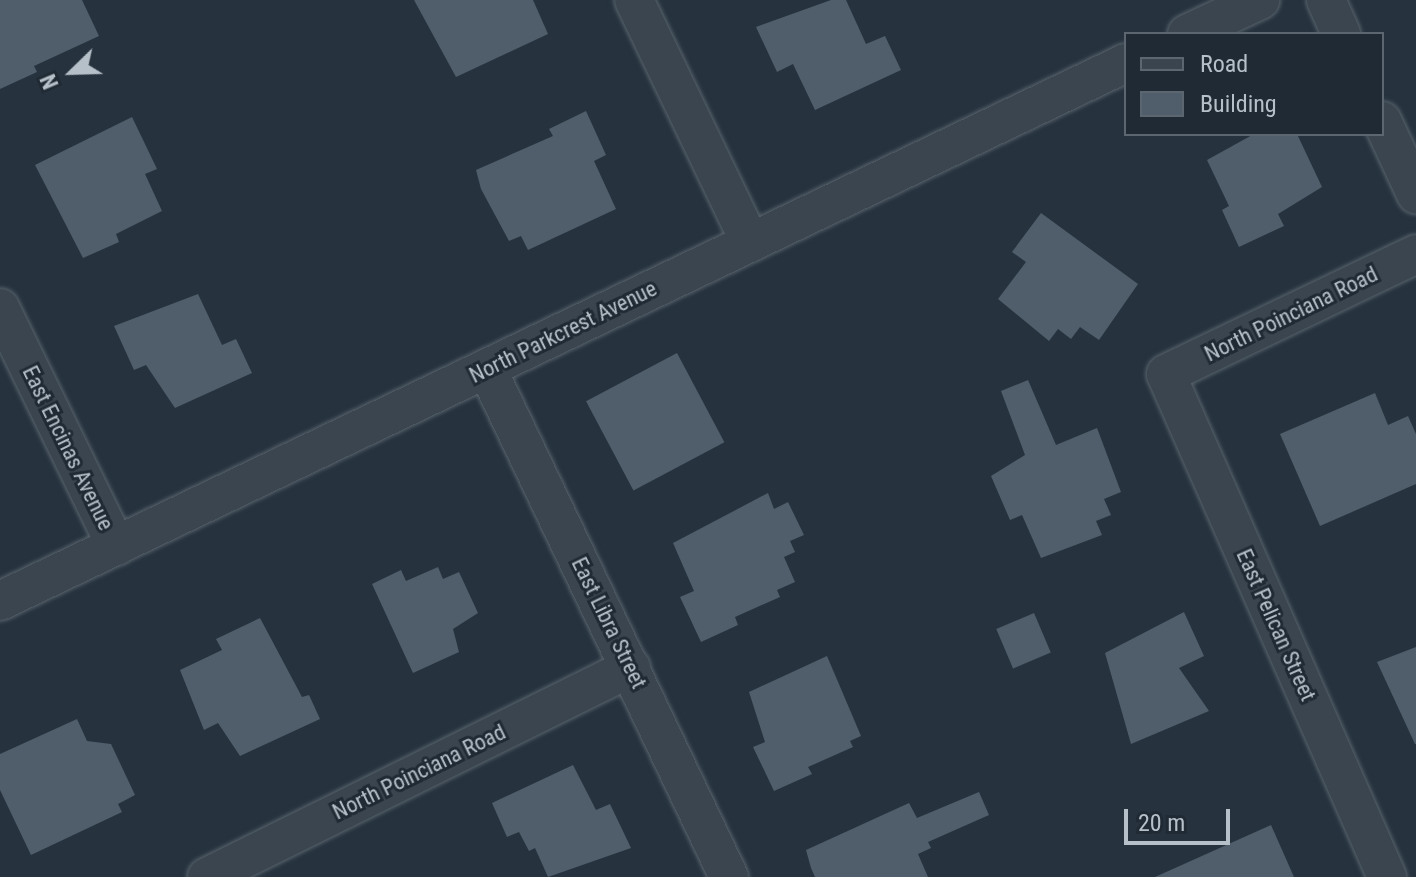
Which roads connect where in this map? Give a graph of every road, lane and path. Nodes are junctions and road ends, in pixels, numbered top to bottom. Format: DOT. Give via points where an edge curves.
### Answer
graph roads {
  1 [pos="634,0"];
  2 [pos="1260,0"];
  3 [pos="1326,0"];
  4 [pos="1191,32"];
  5 [pos="1340,32"];
  6 [pos="1124,64"];
  7 [pos="1384,125"];
  8 [pos="1416,194"];
  9 [pos="749,240"];
  10 [pos="1416,254"];
  11 [pos="0,308"];
  12 [pos="487,369"];
  13 [pos="1166,374"];
  14 [pos="116,546"];
  15 [pos="0,601"];
  16 [pos="631,667"];
  17 [pos="207,877"];
  18 [pos="729,877"];
  19 [pos="1387,877"];
  1 -- 9 [label="street"];
  2 -- 4 [label="street"];
  3 -- 5 [label="street"];
  6 -- 9 [label="street, North Parkcrest Avenue"];
  7 -- 8 [label="street"];
  9 -- 12 [label="street, North Parkcrest Avenue"];
  10 -- 13 [label="street, North Poinciana Road"];
  11 -- 14 [label="street, East Encinas Avenue"];
  12 -- 14 [label="street, North Parkcrest Avenue"];
  12 -- 16 [label="street, East Libra Street"];
  13 -- 19 [label="street, East Pelican Street"];
  14 -- 15 [label="street, North Parkcrest Avenue"];
  16 -- 17 [label="street, North Poinciana Road"];
  16 -- 18 [label="street, East Libra Street"];
}
